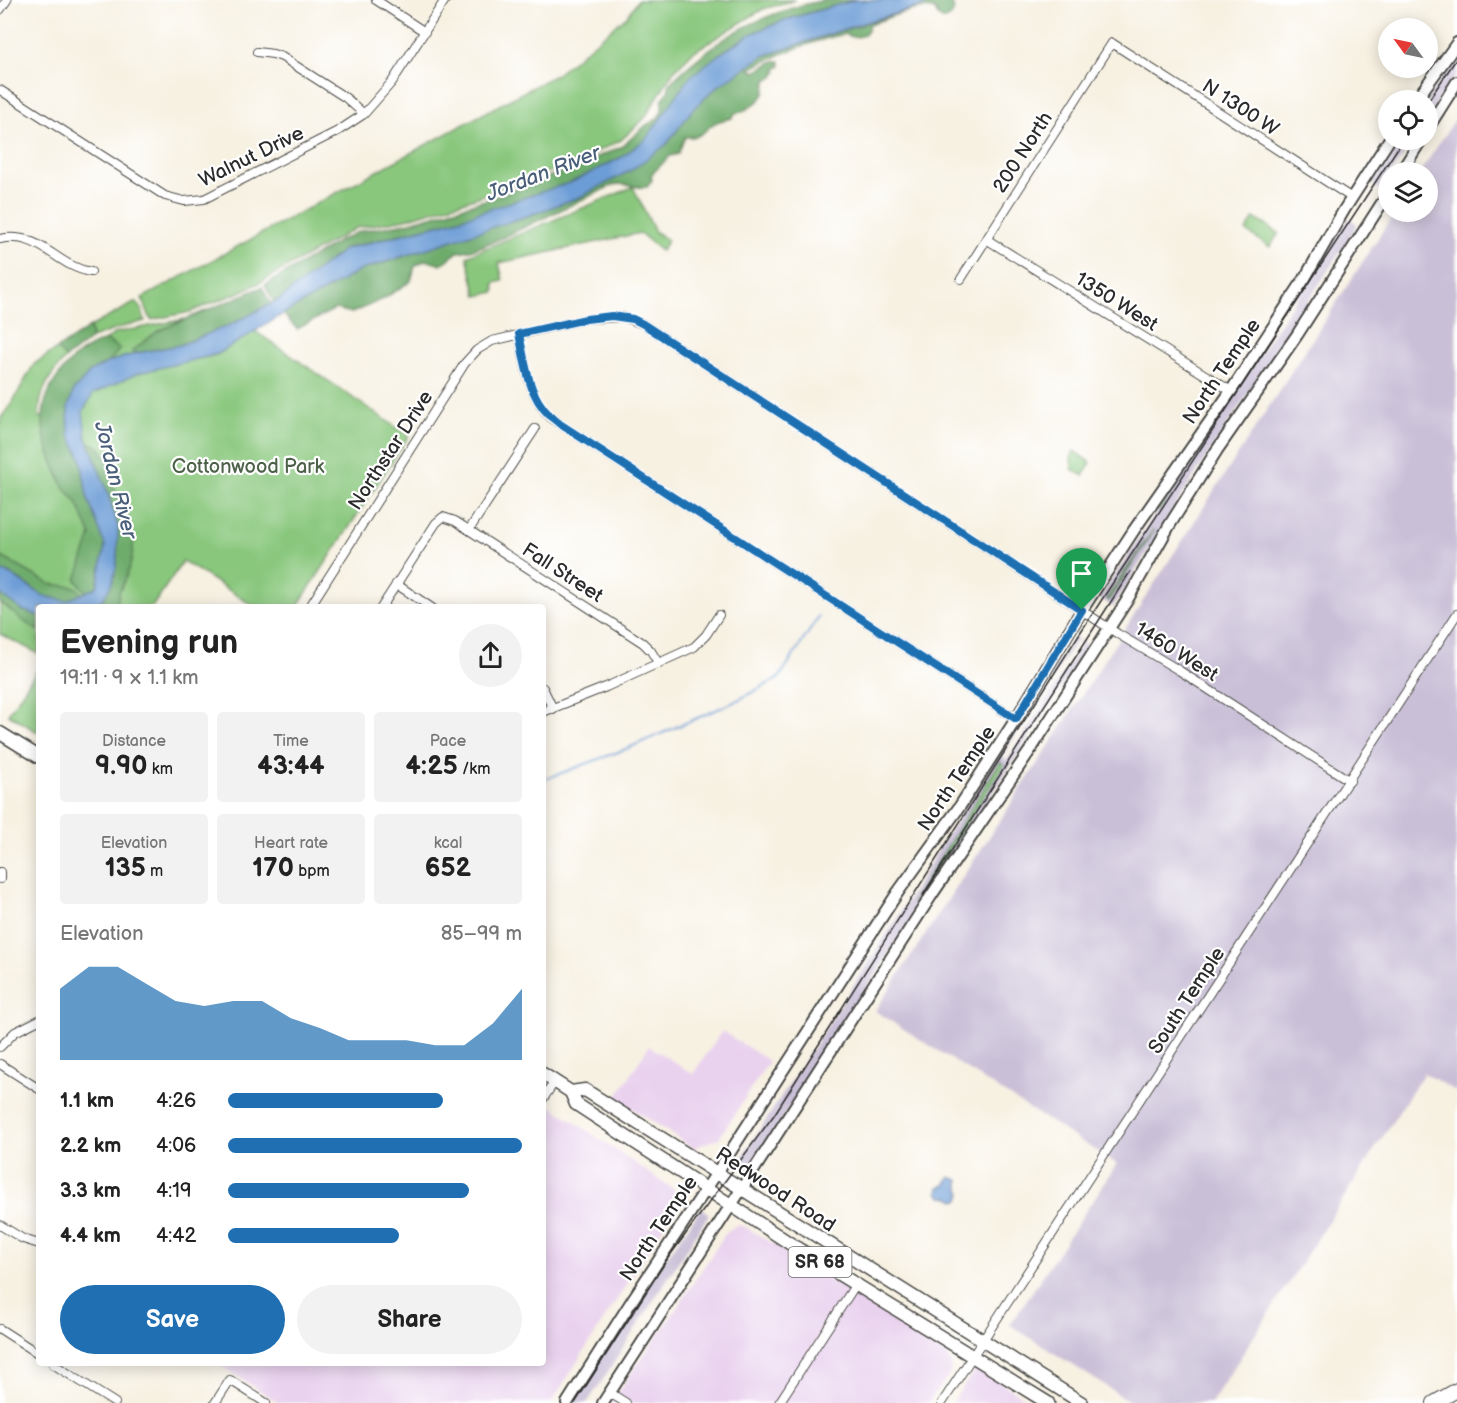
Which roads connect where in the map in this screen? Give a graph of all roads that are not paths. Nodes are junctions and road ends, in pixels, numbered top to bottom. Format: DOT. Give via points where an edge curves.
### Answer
graph roads {
  1 [pos="7,0"];
  2 [pos="376,0"];
  3 [pos="445,0"];
  4 [pos="0,10"];
  5 [pos="424,32"];
  6 [pos="1457,43"];
  7 [pos="1112,44"];
  8 [pos="257,52"];
  9 [pos="1457,82"];
  10 [pos="0,90"];
  11 [pos="1423,90"];
  12 [pos="1438,112"];
  13 [pos="364,114"];
  14 [pos="1383,150"];
  15 [pos="1352,198"];
  16 [pos="1378,209"];
  17 [pos="0,239"];
  18 [pos="986,239"];
  19 [pos="91,272"];
  20 [pos="961,279"];
  21 [pos="519,334"];
  22 [pos="1231,391"];
  23 [pos="535,429"];
  24 [pos="469,530"];
  25 [pos="396,584"];
  26 [pos="312,604"];
  27 [pos="384,604"];
  28 [pos="426,604"];
  29 [pos="1082,610"];
  30 [pos="1457,614"];
  31 [pos="719,615"];
  32 [pos="1109,628"];
  33 [pos="658,664"];
  34 [pos="546,694"];
  35 [pos="553,709"];
  36 [pos="546,711"];
  37 [pos="1016,719"];
  38 [pos="0,733"];
  39 [pos="36,756"];
  40 [pos="1350,781"];
  41 [pos="0,872"];
  42 [pos="0,879"];
  43 [pos="36,1022"];
  44 [pos="0,1047"];
  45 [pos="0,1064"];
  46 [pos="546,1076"];
  47 [pos="555,1081"];
  48 [pos="36,1087"];
  49 [pos="571,1092"];
  50 [pos="546,1094"];
  51 [pos="716,1174"];
  52 [pos="706,1188"];
  53 [pos="741,1189"];
  54 [pos="731,1205"];
  55 [pos="0,1224"];
  56 [pos="36,1243"];
  57 [pos="856,1284"];
  58 [pos="0,1329"];
  59 [pos="983,1342"];
  60 [pos="36,1352"];
  61 [pos="974,1356"];
  62 [pos="56,1366"];
  63 [pos="1457,1390"];
  64 [pos="610,1393"];
  65 [pos="115,1403"];
  66 [pos="215,1403"];
  67 [pos="266,1403"];
  68 [pos="567,1403"];
  69 [pos="603,1403"];
  70 [pos="626,1403"];
  71 [pos="779,1403"];
  72 [pos="942,1403"];
  73 [pos="1048,1403"];
  74 [pos="1082,1403"];
  75 [pos="1434,1403"];
  1 -- 4 [label="street"];
  2 -- 5 [label="street"];
  3 -- 5 [label="street, Walnut Drive"];
  5 -- 13 [label="street, Walnut Drive" via="384,94"];
  6 -- 11 [label="main road"];
  7 -- 15 [label="street, N 1300 W"];
  7 -- 18 [label="street, 200 North"];
  8 -- 13 [label="street" via="282,57"];
  9 -- 12 [label="main road"];
  10 -- 13 [label="street, Walnut Drive" via="156,191 184,201 213,195"];
  14 -- 15 [label="main road, North Temple"];
  15 -- 22 [label="main road, North Temple"];
  16 -- 32 [label="main road, North Temple" via="1298,335 1242,412"];
  17 -- 19 [label="street" via="34,242 68,265"];
  18 -- 20 [label="street, 200 North"];
  18 -- 22 [label="street, 1350 West"];
  21 -- 26 [label="street, Northstar Drive" via="492,341 470,356"];
  21 -- 29 [label="street, 1460 West" via="586,319 633,319"];
  21 -- 37 [label="street" via="533,394 552,418"];
  22 -- 29 [label="main road, North Temple"];
  23 -- 24 [label="street"];
  24 -- 25 [label="street, Fall Street" via="443,517"];
  24 -- 33 [label="street, Fall Street" via="643,643"];
  25 -- 27 [label="street"];
  25 -- 28 [label="street"];
  29 -- 32 [label="street, 1460 West"];
  29 -- 37 [label="main road, North Temple"];
  30 -- 40 [label="street, South Temple"];
  31 -- 33 [label="street" via="698,644"];
  32 -- 40 [label="street, 1460 West"];
  32 -- 53 [label="main road, North Temple"];
  33 -- 35 [label="street"];
  34 -- 35 [label="street"];
  35 -- 36 [label="street"];
  37 -- 51 [label="main road, North Temple" via="898,892"];
  38 -- 39 [label="main road"];
  40 -- 59 [label="street, South Temple"];
  41 -- 42 [label="street"];
  43 -- 44 [label="street" via="15,1032"];
  45 -- 48 [label="street"];
  46 -- 47 [label="main road, Redwood Road / SR 68"];
  47 -- 49 [label="main road, Redwood Road / SR 68"];
  47 -- 50 [label="street"];
  49 -- 51 [label="main road, Redwood Road / SR 68" via="585,1090"];
  49 -- 52 [label="main road, Redwood Road / SR 68" via="576,1104"];
  51 -- 52 [label="main road, North Temple"];
  51 -- 53 [label="main road, Redwood Road / SR 68"];
  52 -- 54 [label="main road, Redwood Road / SR 68"];
  52 -- 68 [label="main road, North Temple"];
  53 -- 54 [label="main road, North Temple"];
  53 -- 59 [label="main road, Redwood Road / SR 68"];
  54 -- 57 [label="main road, Redwood Road / SR 68"];
  54 -- 64 [label="main road, North Temple"];
  55 -- 56 [label="street"];
  57 -- 61 [label="main road, Redwood Road / SR 68"];
  57 -- 71 [label="street"];
  58 -- 60 [label="street"];
  59 -- 61 [label="street, South Temple"];
  59 -- 74 [label="main road, Redwood Road / SR 68"];
  61 -- 72 [label="street, South Temple"];
  61 -- 73 [label="main road, Redwood Road / SR 68"];
  62 -- 65 [label="street"];
  63 -- 75 [label="highway"];
  64 -- 69 [label="main road, North Temple"];
  64 -- 70 [label="street"];
  66 -- 67 [label="street" via="230,1380"];
}
